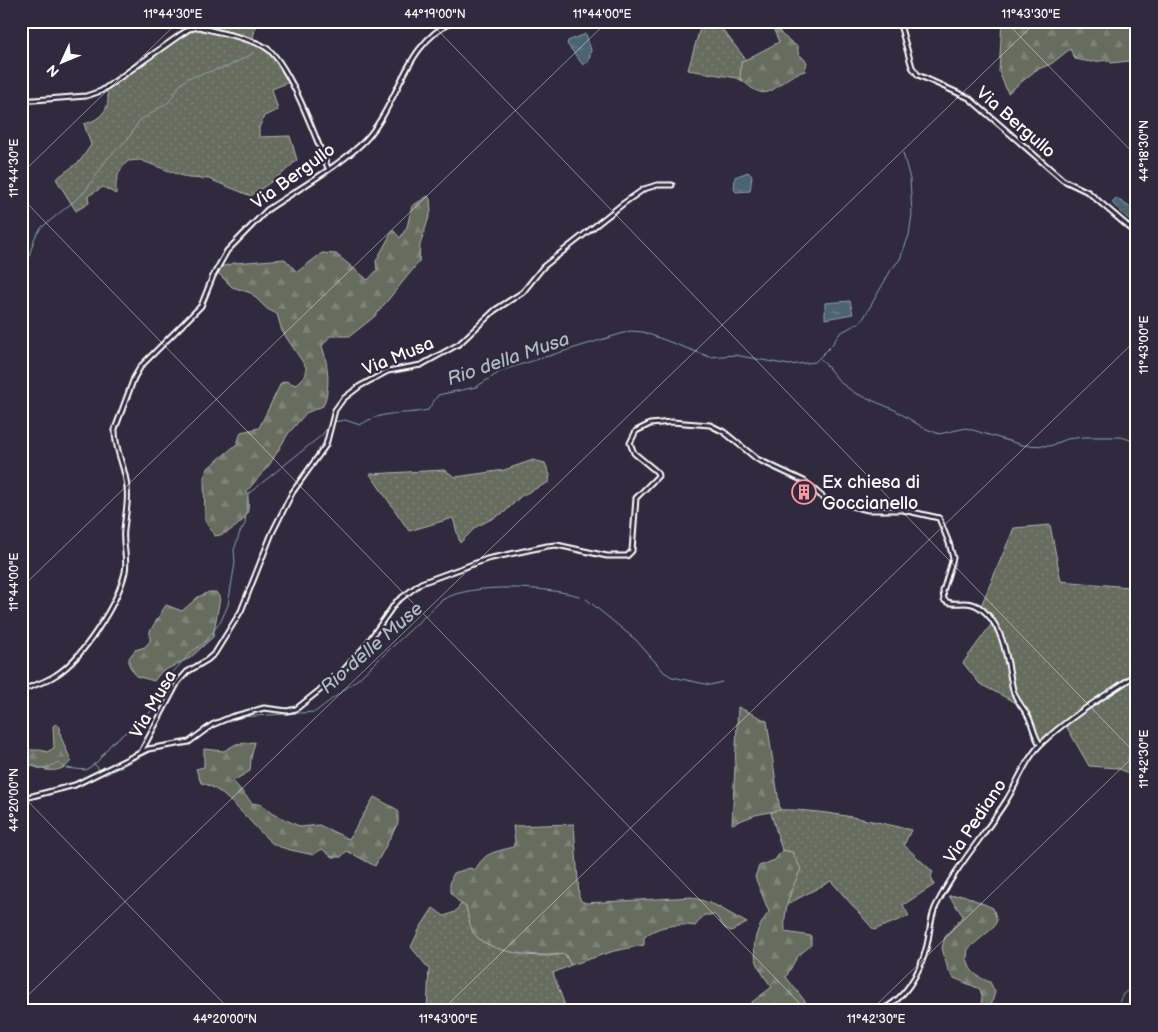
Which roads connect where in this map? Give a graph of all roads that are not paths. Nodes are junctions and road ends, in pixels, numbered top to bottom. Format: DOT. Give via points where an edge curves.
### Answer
graph roads {
  1 [pos="455,21"];
  2 [pos="899,21"];
  3 [pos="21,101"];
  4 [pos="328,168"];
  5 [pos="672,185"];
  6 [pos="1137,234"];
  7 [pos="1137,674"];
  8 [pos="21,690"];
  9 [pos="1040,744"];
  10 [pos="141,752"];
  11 [pos="21,799"];
  12 [pos="877,1011"];
  1 -- 4 [label="street, Via Bergullo" via="438,31 413,57 369,136"];
  2 -- 6 [label="street, Via Bergullo" via="912,67 918,75 969,98 1063,180 1088,192"];
  3 -- 4 [label="street" via="86,96 100,91 180,35 199,27 264,46 274,53 287,74"];
  4 -- 8 [label="street, Via Bergullo" via="254,221 227,251 201,306 137,371 114,438 127,485 123,579 103,622 75,659 57,675"];
  5 -- 10 [label="street, Via Musa" via="644,189 624,203 543,267 523,292 495,310 459,344 421,365 388,371 360,386 340,402 326,445 292,493 241,611 215,653 178,682"];
  7 -- 9 [label="street, Via Pediano"];
  9 -- 10 [label="street" via="1028,715 1018,702 1004,646 990,618 974,603 944,600 943,591 953,558 938,518 903,510 860,509 826,500 804,481 757,459 716,427 672,422 642,427 631,437 630,448 658,476 636,498 632,551 627,556 601,555 557,545 487,559 434,578 411,588 396,602 349,665 301,706 292,711 264,708 252,711 216,723 189,742"];
  9 -- 12 [label="street, Via Pediano" via="1005,803 968,851 935,908 924,956 906,989 888,1008"];
  10 -- 11 [label="street" via="75,785"];
}
